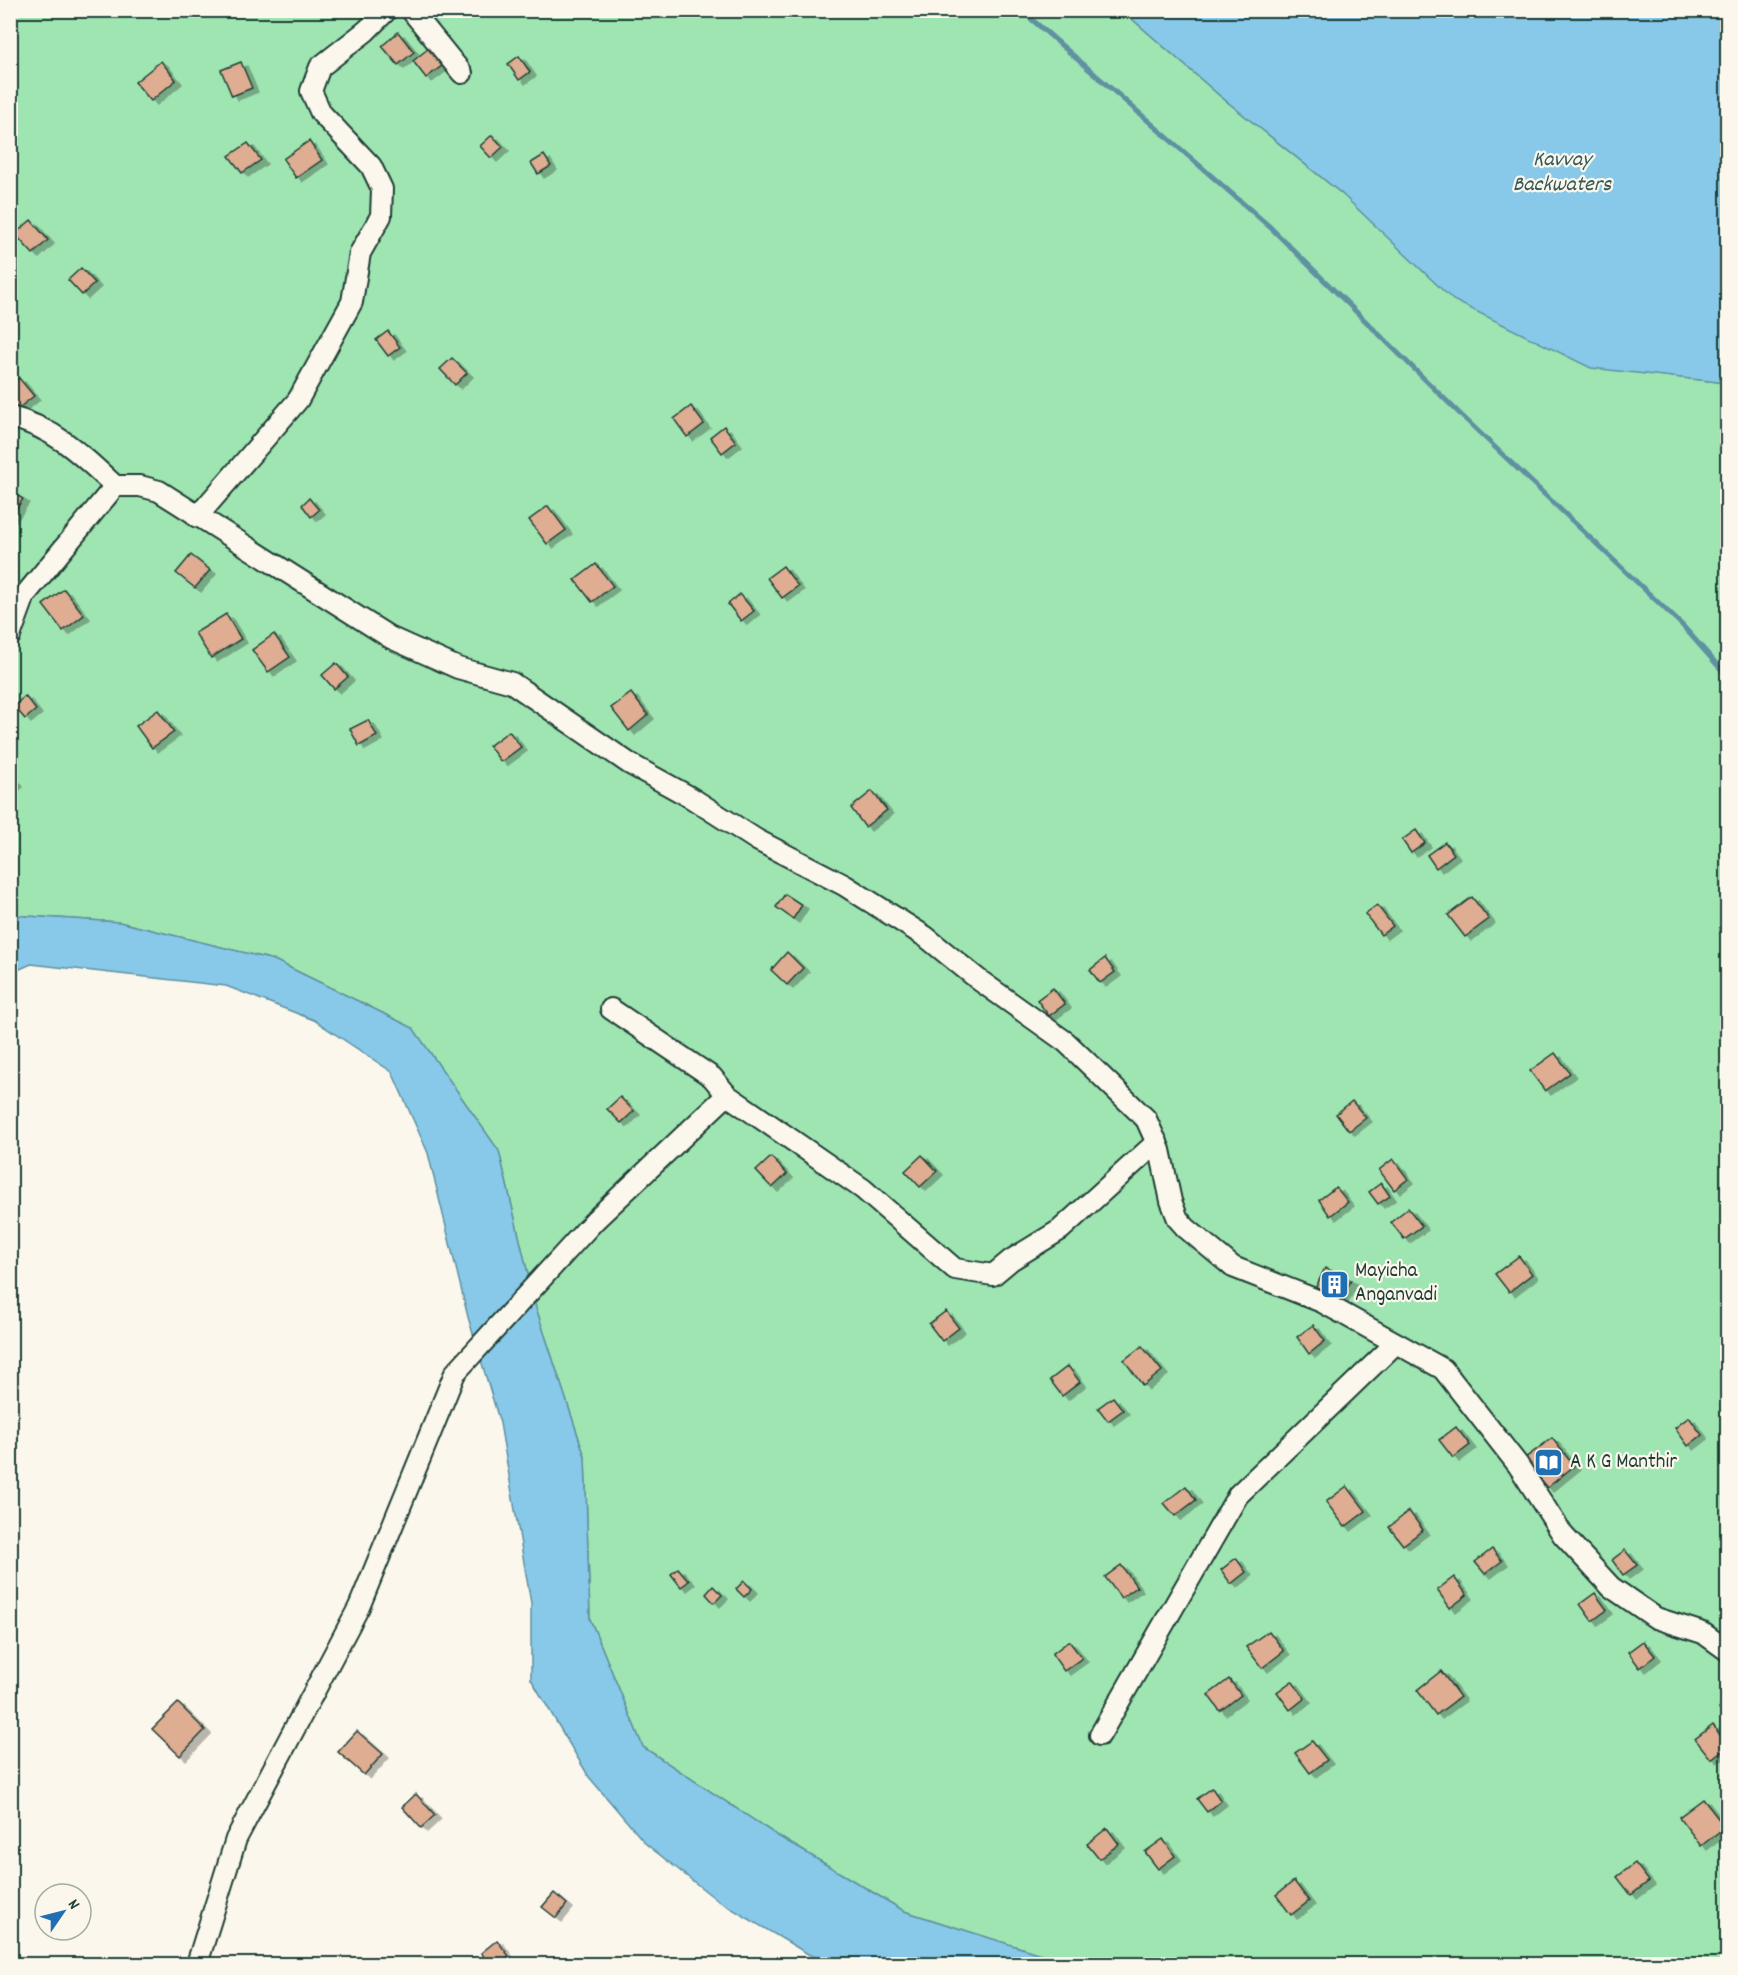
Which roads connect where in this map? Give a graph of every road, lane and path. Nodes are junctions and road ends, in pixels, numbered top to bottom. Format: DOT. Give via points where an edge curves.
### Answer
graph roads {
  1 [pos="387,10"];
  2 [pos="411,10"];
  3 [pos="462,73"];
  4 [pos="10,417"];
  5 [pos="115,486"];
  6 [pos="196,517"];
  7 [pos="10,636"];
  8 [pos="611,1009"];
  9 [pos="727,1095"];
  10 [pos="1157,1142"];
  11 [pos="1395,1344"];
  12 [pos="1728,1651"];
  13 [pos="1100,1735"];
  14 [pos="196,1965"];
  1 -- 6 [label="street" via="366,32 320,67 311,91 321,112 371,166 382,189 381,216 360,253 352,302 298,400"];
  2 -- 3 [label="street"];
  4 -- 5 [label="street" via="30,422 70,445"];
  5 -- 6 [label="street" via="148,487"];
  5 -- 7 [label="street" via="25,595"];
  6 -- 10 [label="street" via="391,638 458,668 512,682 630,764 757,840 844,885 926,937 1066,1042 1146,1119"];
  8 -- 9 [label="street" via="712,1077"];
  9 -- 10 [label="street" via="863,1189 956,1269 970,1273 993,1275 1060,1230"];
  9 -- 14 [label="street" via="595,1220 455,1373 358,1607 236,1839"];
  10 -- 11 [label="street" via="1171,1201 1186,1228 1233,1267 1322,1302"];
  11 -- 12 [label="street" via="1443,1370 1518,1465 1563,1535 1611,1587 1656,1618 1703,1633"];
  11 -- 13 [label="street" via="1238,1496"];
}
